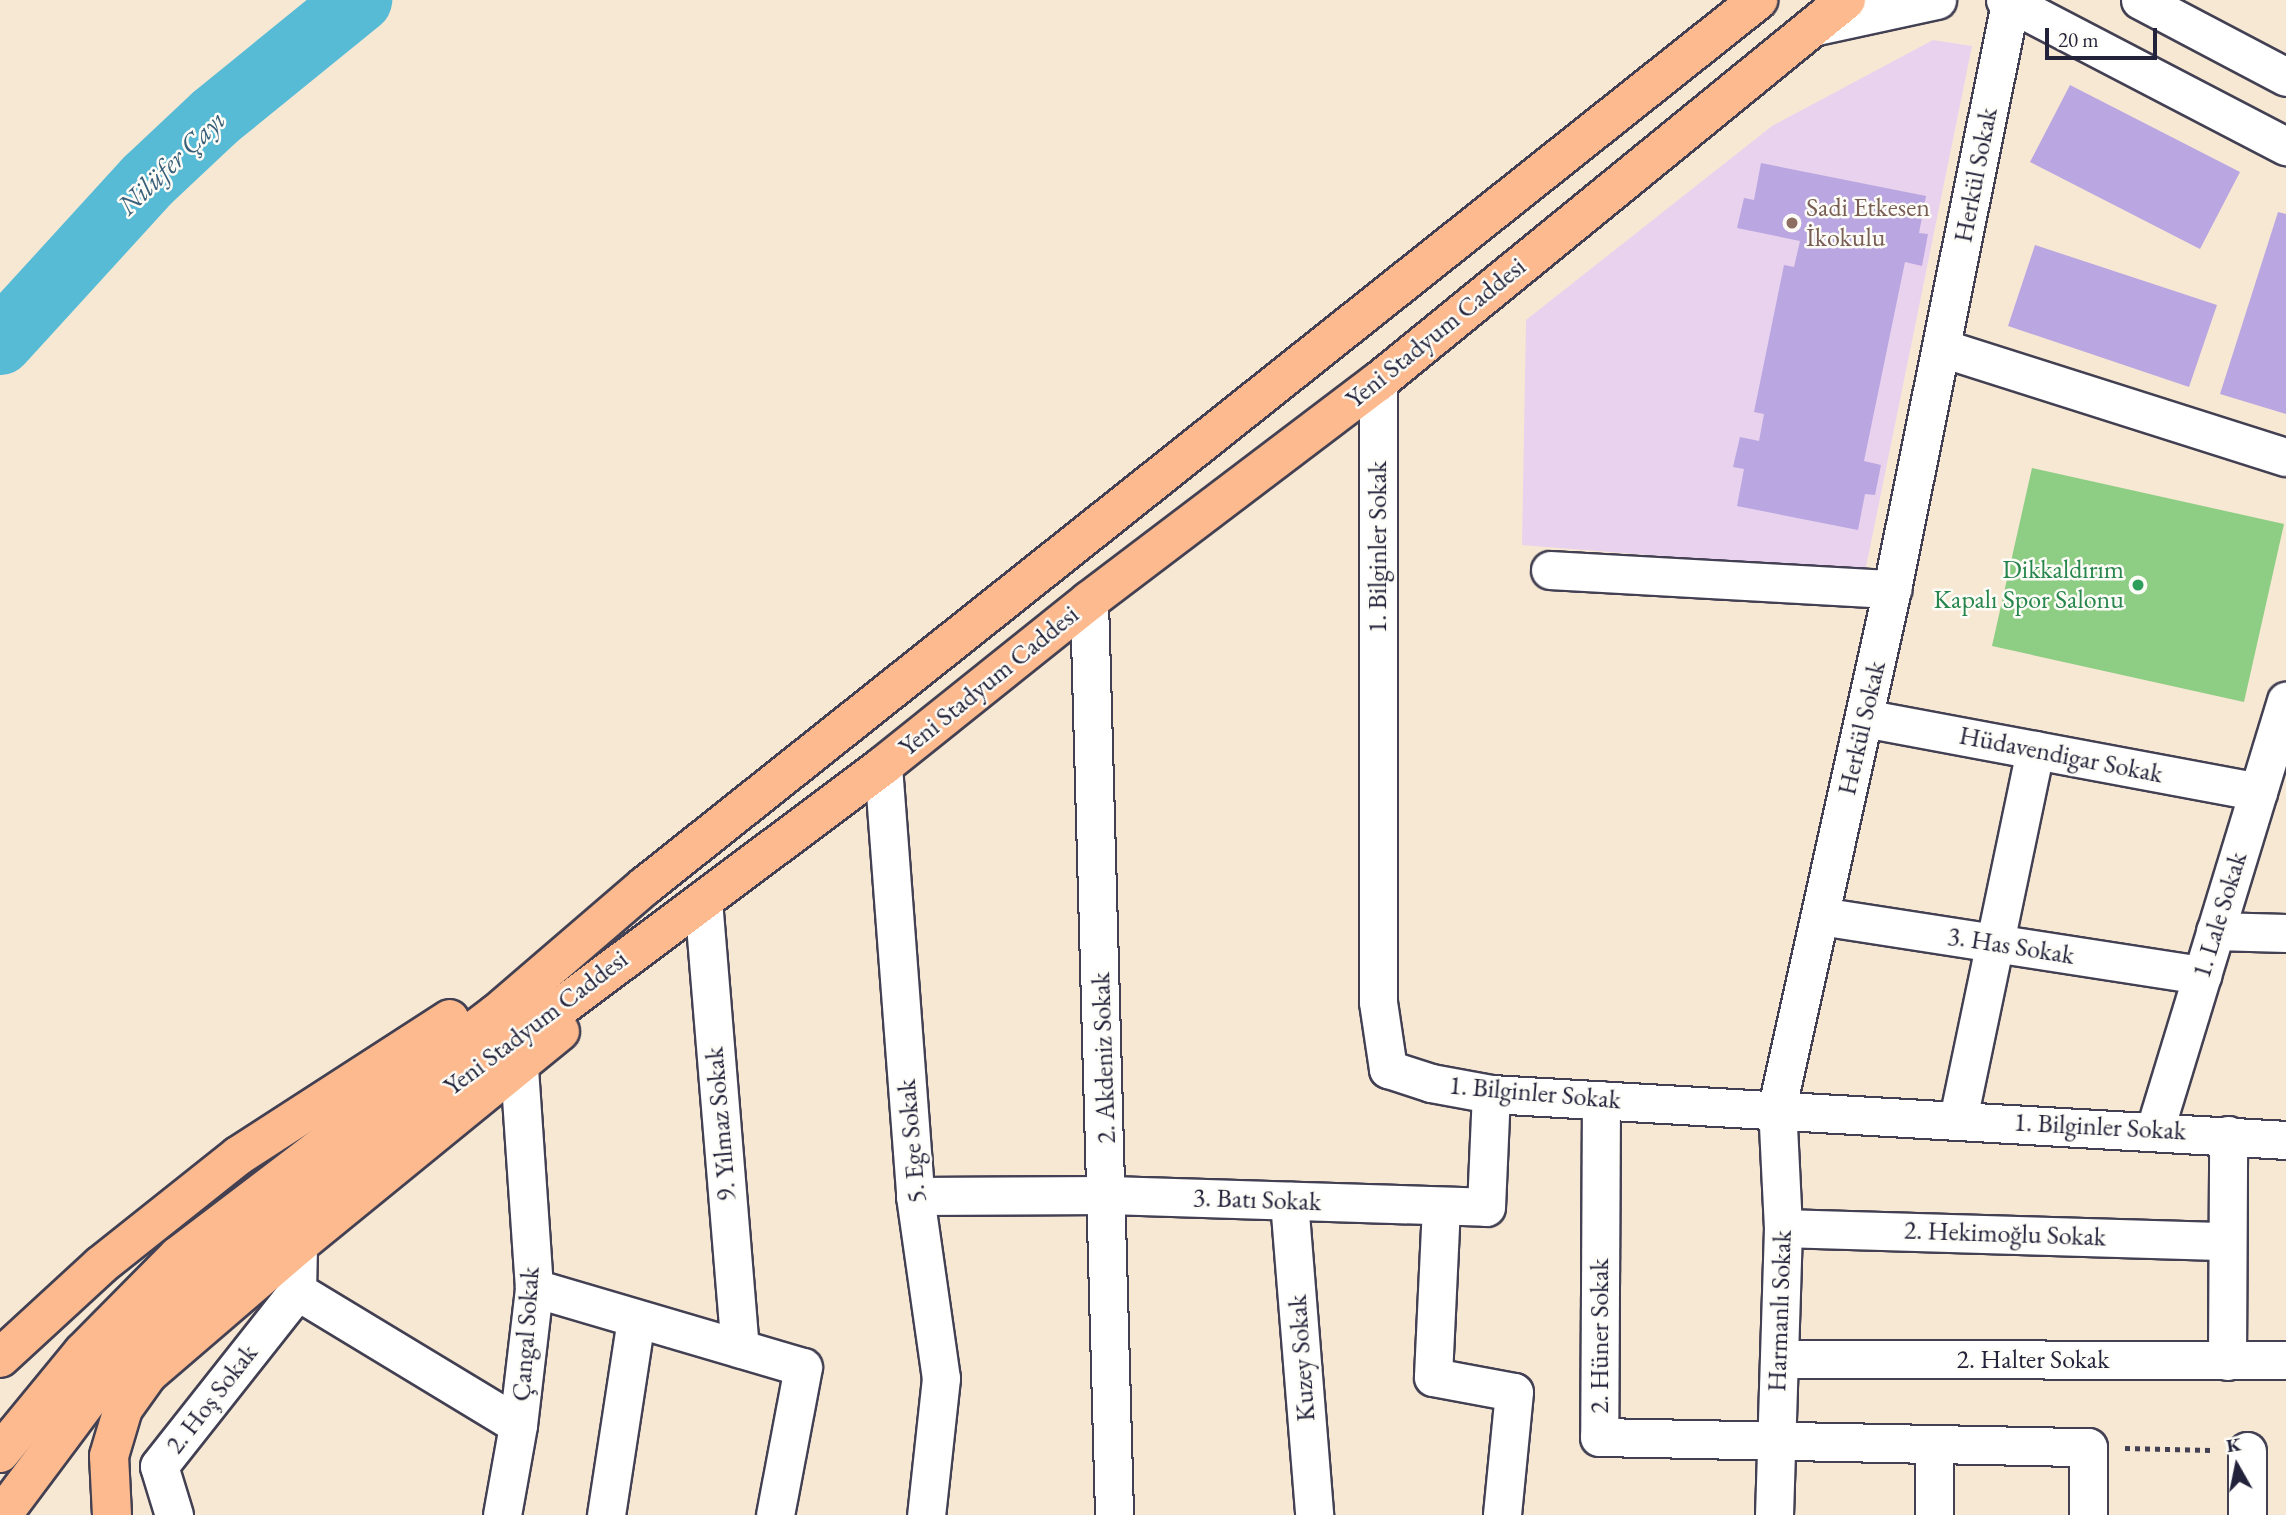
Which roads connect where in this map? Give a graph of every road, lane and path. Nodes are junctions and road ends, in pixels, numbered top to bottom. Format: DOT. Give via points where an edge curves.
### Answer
graph roads {
  1 [pos="1733,0"];
  2 [pos="1758,0"];
  3 [pos="1846,0"];
  4 [pos="1937,0"];
  5 [pos="2140,0"];
  6 [pos="2008,2"];
  7 [pos="1812,27"];
  8 [pos="1712,35"];
  9 [pos="2286,77"];
  10 [pos="2286,146"];
  11 [pos="1941,348"];
  12 [pos="1378,382"];
  13 [pos="2286,457"];
  14 [pos="1550,570"];
  15 [pos="1892,589"];
  16 [pos="1089,601"];
  17 [pos="2286,701"];
  18 [pos="1864,719"];
  19 [pos="2035,750"];
  20 [pos="883,766"];
  21 [pos="2258,792"];
  22 [pos="645,886"];
  23 [pos="703,900"];
  24 [pos="1820,916"];
  25 [pos="2215,931"];
  26 [pos="2286,933"];
  27 [pos="1994,944"];
  28 [pos="2202,975"];
  29 [pos="519,1069"];
  30 [pos="1491,1094"];
  31 [pos="1601,1101"];
  32 [pos="1777,1107"];
  33 [pos="1958,1119"];
  34 [pos="2155,1129"];
  35 [pos="2228,1135"];
  36 [pos="2286,1140"];
  37 [pos="1109,1195"];
  38 [pos="915,1196"];
  39 [pos="1289,1201"];
  40 [pos="1441,1206"];
  41 [pos="1783,1228"];
  42 [pos="2226,1241"];
  43 [pos="298,1245"];
  44 [pos="534,1288"];
  45 [pos="297,1291"];
  46 [pos="635,1319"];
  47 [pos="740,1348"];
  48 [pos="0,1357"];
  49 [pos="1779,1359"];
  50 [pos="2286,1360"];
  51 [pos="2228,1361"];
  52 [pos="518,1425"];
  53 [pos="1775,1440"];
  54 [pos="1934,1444"];
  55 [pos="2088,1447"];
  56 [pos="2247,1451"];
  57 [pos="0,1453"];
  58 [pos="2,1515"];
  59 [pos="112,1515"];
  60 [pos="174,1515"];
  61 [pos="502,1515"];
  62 [pos="606,1515"];
  63 [pos="775,1515"];
  64 [pos="926,1515"];
  65 [pos="1114,1515"];
  66 [pos="1314,1515"];
  67 [pos="1502,1515"];
  68 [pos="1774,1515"];
  69 [pos="1934,1515"];
  70 [pos="2088,1515"];
  71 [pos="2247,1515"];
  1 -- 8 [label="street"];
  2 -- 8 [label="main road, Yeni Stadyum Caddesi"];
  3 -- 7 [label="main road, Yeni Stadyum Caddesi"];
  4 -- 7 [label="street"];
  5 -- 9 [label="street"];
  6 -- 10 [label="street"];
  6 -- 11 [label="street, Herkül Sokak"];
  7 -- 12 [label="main road, Yeni Stadyum Caddesi"];
  8 -- 22 [label="main road, Yeni Stadyum Caddesi"];
  11 -- 13 [label="street"];
  11 -- 15 [label="street, Herkül Sokak"];
  12 -- 16 [label="main road, Yeni Stadyum Caddesi"];
  12 -- 30 [label="street, 1. Bilginler Sokak" via="1378,1002 1388,1069"];
  14 -- 15 [label="street"];
  15 -- 18 [label="street, Herkül Sokak"];
  16 -- 20 [label="main road, Yeni Stadyum Caddesi"];
  16 -- 37 [label="street, 2. Akdeniz Sokak"];
  17 -- 21 [label="street, 1. Lale Sokak"];
  18 -- 19 [label="street, Hüdavendigar Sokak"];
  18 -- 24 [label="street, Herkül Sokak"];
  19 -- 21 [label="street, Hüdavendigar Sokak"];
  19 -- 27 [label="street"];
  20 -- 23 [label="main road, Yeni Stadyum Caddesi"];
  20 -- 38 [label="street, 5. Ege Sokak"];
  21 -- 25 [label="street, 1. Lale Sokak"];
  22 -- 48 [label="main road" via="491,993 238,1156 101,1265"];
  22 -- 57 [label="main road, Yeni Stadyum Caddesi" via="496,1014 178,1256 83,1352"];
  23 -- 29 [label="main road"];
  23 -- 47 [label="street, 9. Yılmaz Sokak"];
  23 -- 58 [label="main road, Yeni Stadyum Caddesi" via="227,1257 124,1352"];
  24 -- 27 [label="street, 3. Has Sokak"];
  24 -- 32 [label="street, Herkül Sokak"];
  25 -- 26 [label="street"];
  25 -- 28 [label="street, 1. Lale Sokak"];
  27 -- 28 [label="street, 3. Has Sokak"];
  27 -- 33 [label="street"];
  28 -- 34 [label="street, 1. Lale Sokak"];
  29 -- 43 [label="main road"];
  29 -- 44 [label="street, Çangal Sokak"];
  30 -- 31 [label="street, 1. Bilginler Sokak"];
  30 -- 40 [label="street, 3. Batı Sokak" via="1486,1207"];
  31 -- 32 [label="street, 1. Bilginler Sokak"];
  31 -- 53 [label="street, 2. Hüner Sokak" via="1599,1437"];
  32 -- 33 [label="street, 1. Bilginler Sokak"];
  32 -- 41 [label="street, Harmanlı Sokak"];
  33 -- 34 [label="street, 1. Bilginler Sokak"];
  34 -- 35 [label="street, 1. Bilginler Sokak"];
  35 -- 36 [label="street, 1. Bilginler Sokak"];
  35 -- 42 [label="street"];
  37 -- 38 [label="street, 3. Batı Sokak"];
  37 -- 39 [label="street, 3. Batı Sokak"];
  37 -- 65 [label="street, 2. Akdeniz Sokak"];
  38 -- 64 [label="street, 5. Ege Sokak" via="941,1378"];
  39 -- 40 [label="street, 3. Batı Sokak"];
  39 -- 66 [label="street, Kuzey Sokak"];
  40 -- 67 [label="street" via="1433,1377 1514,1392"];
  41 -- 42 [label="street, 2. Hekimoğlu Sokak"];
  41 -- 49 [label="street, Harmanlı Sokak"];
  42 -- 51 [label="street"];
  43 -- 45 [label="street"];
  43 -- 59 [label="main road" via="148,1374 123,1409 109,1456"];
  44 -- 46 [label="street"];
  44 -- 52 [label="street, Çangal Sokak"];
  45 -- 52 [label="street"];
  45 -- 60 [label="street, 2. Hoş Sokak" via="159,1466"];
  46 -- 47 [label="street"];
  46 -- 62 [label="street"];
  47 -- 63 [label="street" via="803,1367"];
  49 -- 51 [label="street, 2. Halter Sokak"];
  49 -- 53 [label="street, Harmanlı Sokak"];
  50 -- 51 [label="street, 2. Halter Sokak"];
  52 -- 61 [label="street, Çangal Sokak"];
  53 -- 54 [label="street"];
  53 -- 68 [label="street, Harmanlı Sokak"];
  54 -- 55 [label="street"];
  54 -- 69 [label="street"];
  55 -- 56 [label="path"];
  55 -- 70 [label="street"];
  56 -- 71 [label="street"];
}
